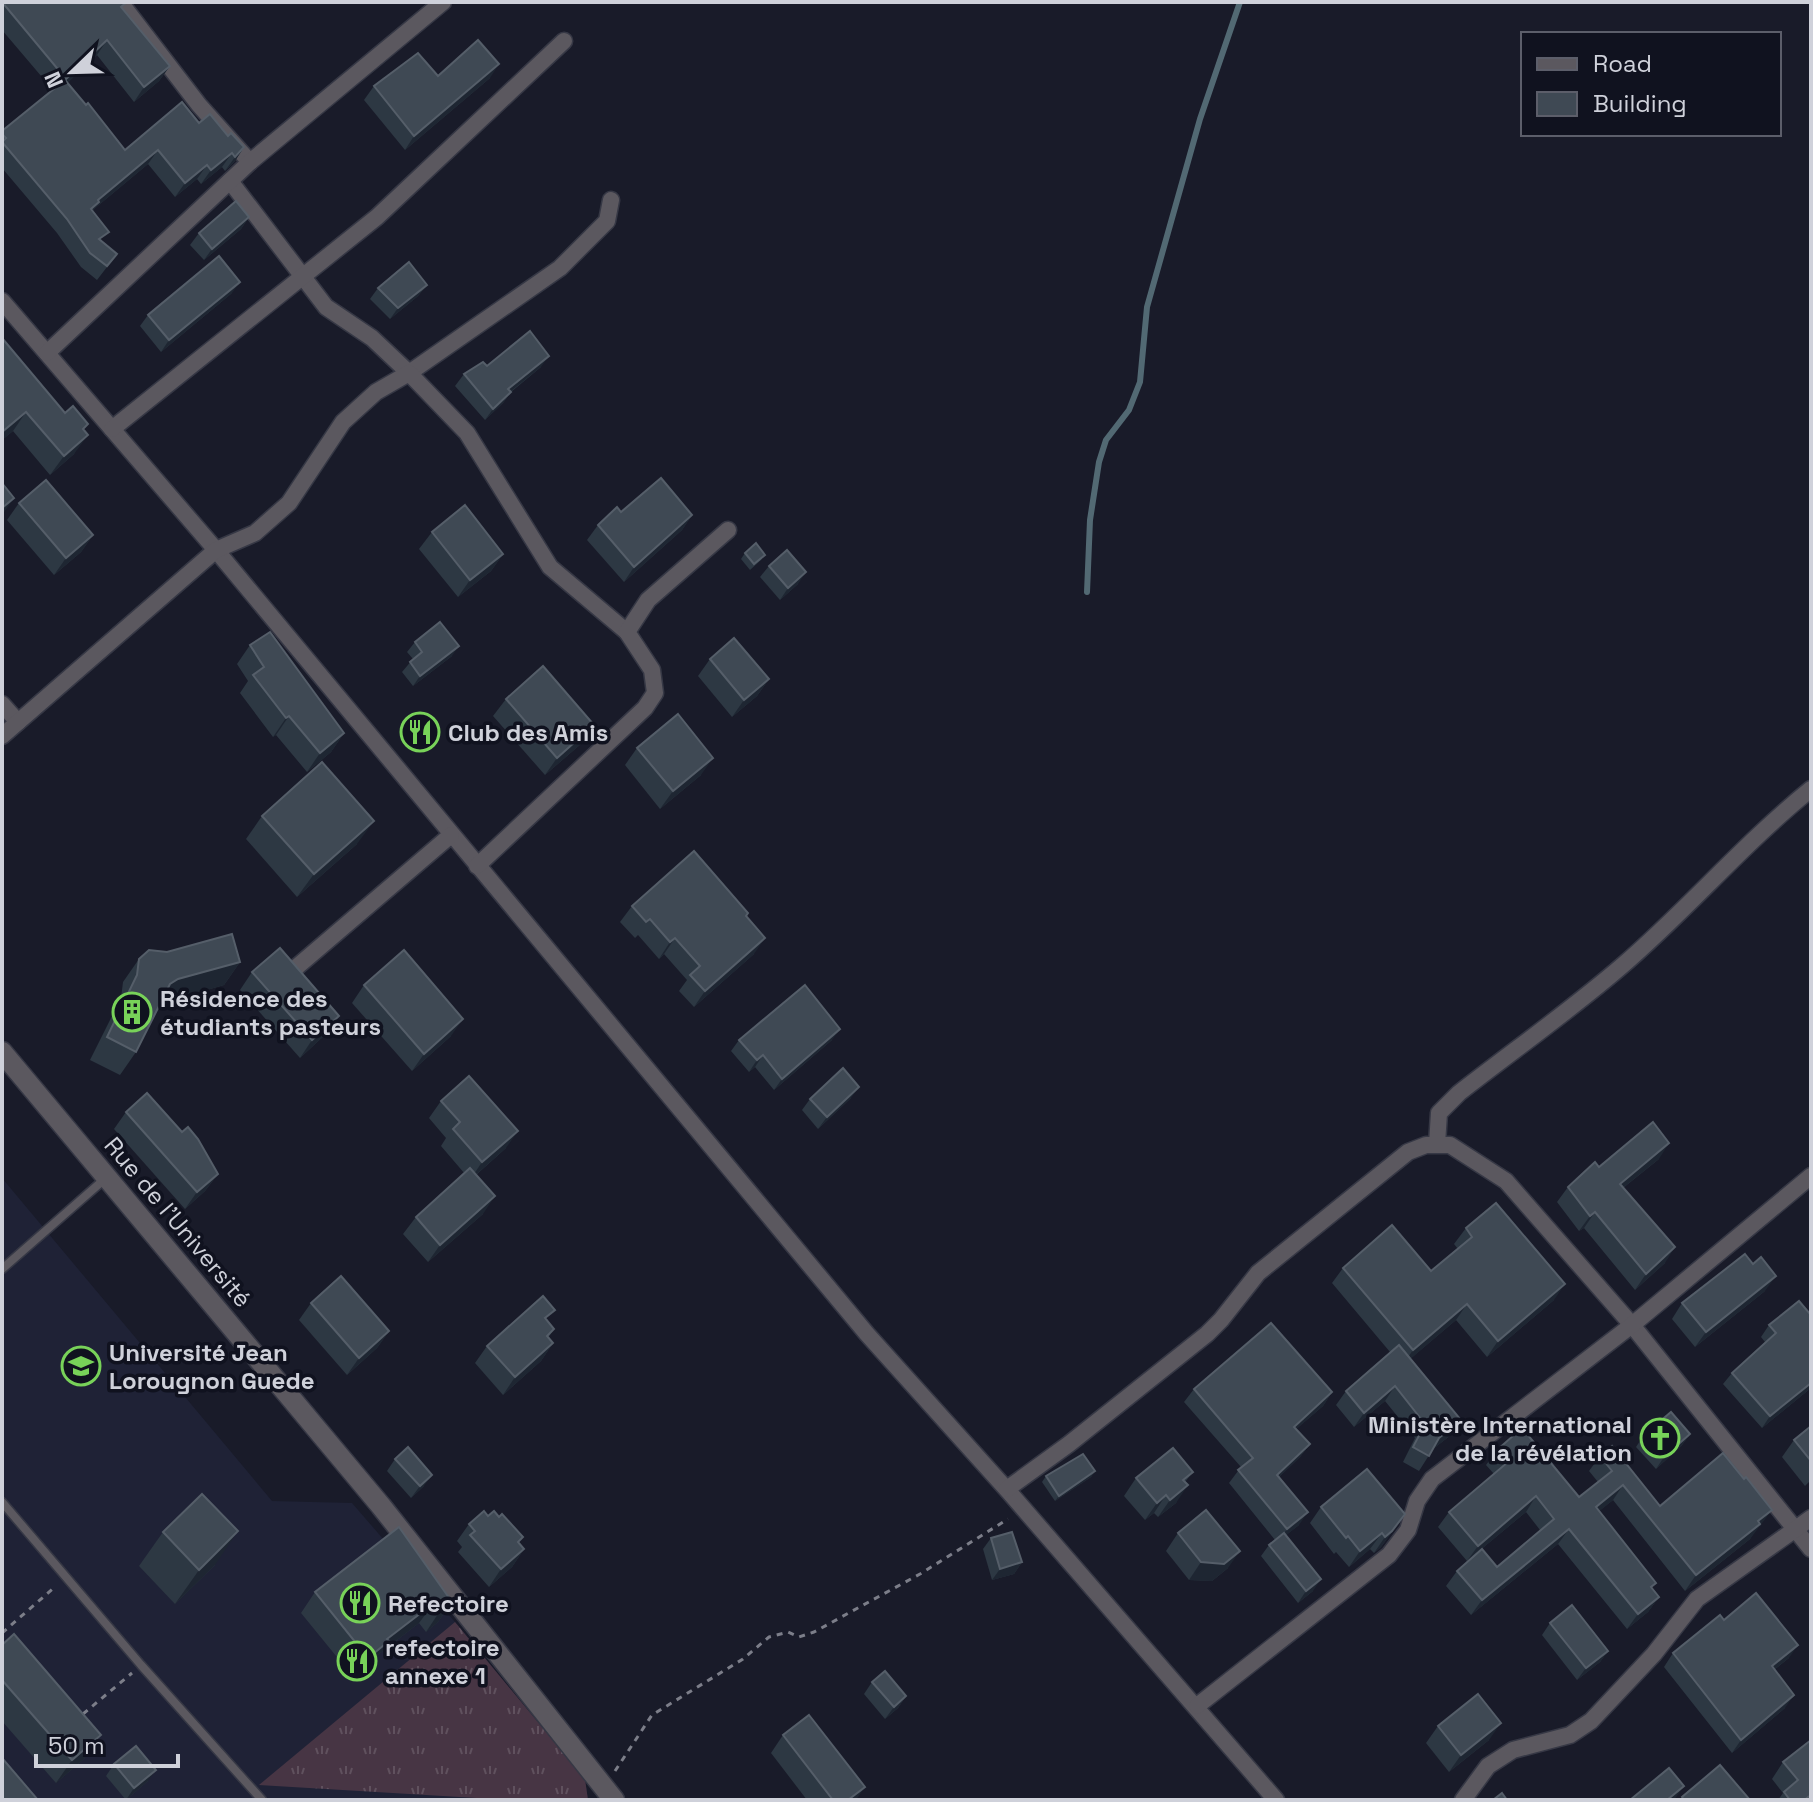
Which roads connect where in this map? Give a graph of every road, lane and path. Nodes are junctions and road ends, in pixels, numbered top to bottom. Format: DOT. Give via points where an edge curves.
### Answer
graph roads {
  1 [pos="120,2"];
  2 [pos="434,5"];
  3 [pos="564,41"];
  4 [pos="250,162"];
  5 [pos="230,181"];
  6 [pos="611,200"];
  7 [pos="302,277"];
  8 [pos="2,301"];
  9 [pos="47,353"];
  10 [pos="409,373"];
  11 [pos="112,429"];
  12 [pos="728,530"];
  13 [pos="216,550"];
  14 [pos="627,632"];
  15 [pos="2,704"];
  16 [pos="18,722"];
  17 [pos="2,736"];
  18 [pos="1811,789"];
  19 [pos="451,835"];
  20 [pos="477,866"];
  21 [pos="292,971"];
  22 [pos="2,1052"];
  23 [pos="1437,1144"];
  24 [pos="1811,1176"];
  25 [pos="107,1177"];
  26 [pos="2,1269"];
  27 [pos="1632,1325"];
  28 [pos="1007,1489"];
  29 [pos="2,1502"];
  30 [pos="1023,1508"];
  31 [pos="1811,1518"];
  32 [pos="1796,1531"];
  33 [pos="1811,1549"];
  34 [pos="67,1577"];
  35 [pos="2,1633"];
  36 [pos="141,1665"];
  37 [pos="1197,1706"];
  38 [pos="80,1716"];
  39 [pos="609,1794"];
  40 [pos="262,1800"];
  41 [pos="1276,1800"];
  42 [pos="1463,1800"];
  1 -- 4 [label="street"];
  2 -- 4 [label="street"];
  3 -- 7 [label="street" via="377,217"];
  4 -- 5 [label="street"];
  5 -- 7 [label="street"];
  5 -- 9 [label="street"];
  6 -- 10 [label="street" via="607,221 560,268"];
  7 -- 10 [label="street" via="326,307 372,338"];
  7 -- 11 [label="street"];
  8 -- 9 [label="street"];
  9 -- 11 [label="street"];
  10 -- 13 [label="street" via="376,392 343,422 289,503 255,533"];
  10 -- 14 [label="street" via="467,433 550,567"];
  11 -- 13 [label="street"];
  12 -- 14 [label="street" via="648,600"];
  13 -- 16 [label="street"];
  13 -- 19 [label="street"];
  14 -- 20 [label="street" via="652,670 655,693"];
  15 -- 16 [label="street"];
  16 -- 17 [label="street"];
  18 -- 23 [label="street" via="1623,966 1459,1093 1439,1113"];
  19 -- 20 [label="street"];
  19 -- 21 [label="street"];
  20 -- 28 [label="street" via="867,1334"];
  22 -- 25 [label="street, Rue de l'Université"];
  23 -- 27 [label="street" via="1450,1145 1506,1181"];
  23 -- 28 [label="street" via="1408,1152 1258,1273 1207,1334"];
  24 -- 27 [label="street"];
  25 -- 26 [label="lane"];
  25 -- 39 [label="street, Rue de l'Université" via="381,1506"];
  27 -- 32 [label="street"];
  27 -- 37 [label="street" via="1432,1479 1417,1501 1408,1530 1389,1555"];
  28 -- 30 [label="street"];
  29 -- 34 [label="lane"];
  30 -- 37 [label="street"];
  30 -- 39 [label="path" via="920,1574 814,1632 769,1637 652,1715"];
  31 -- 32 [label="street"];
  32 -- 33 [label="street"];
  32 -- 42 [label="street" via="1697,1599 1591,1721 1570,1735 1513,1750 1488,1766"];
  34 -- 35 [label="path"];
  34 -- 36 [label="lane"];
  36 -- 38 [label="path"];
  36 -- 40 [label="lane"];
  37 -- 41 [label="street"];
}
